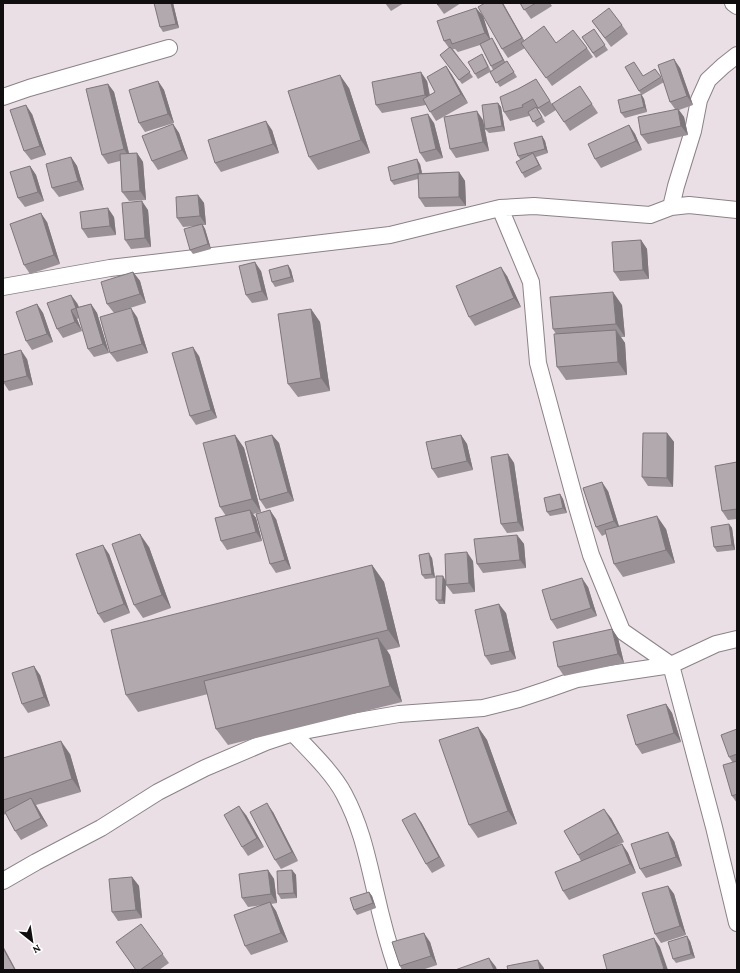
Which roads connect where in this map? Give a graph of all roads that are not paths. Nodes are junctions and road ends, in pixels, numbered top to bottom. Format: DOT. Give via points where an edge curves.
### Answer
graph roads {
  1 [pos="733,3"];
  2 [pos="737,6"];
  3 [pos="169,48"];
  4 [pos="737,55"];
  5 [pos="3,97"];
  6 [pos="672,207"];
  7 [pos="500,208"];
  8 [pos="737,210"];
  9 [pos="3,287"];
  10 [pos="737,639"];
  11 [pos="671,665"];
  12 [pos="293,733"];
  13 [pos="3,881"];
  14 [pos="737,923"];
  15 [pos="397,970"];
  1 -- 2 [label="street"];
  3 -- 5 [label="street"];
  4 -- 6 [label="street" via="708,80 699,100"];
  6 -- 7 [label="street" via="650,214 534,206"];
  6 -- 8 [label="street" via="689,205"];
  7 -- 9 [label="street" via="390,235 110,268"];
  7 -- 11 [label="street" via="531,282 538,364 591,555 622,630"];
  10 -- 11 [label="street" via="716,644"];
  11 -- 12 [label="street" via="577,679 483,708 399,714"];
  11 -- 14 [label="street"];
  12 -- 13 [label="street" via="205,768 164,788 101,828"];
  12 -- 15 [label="street" via="333,778 356,817"];
}
